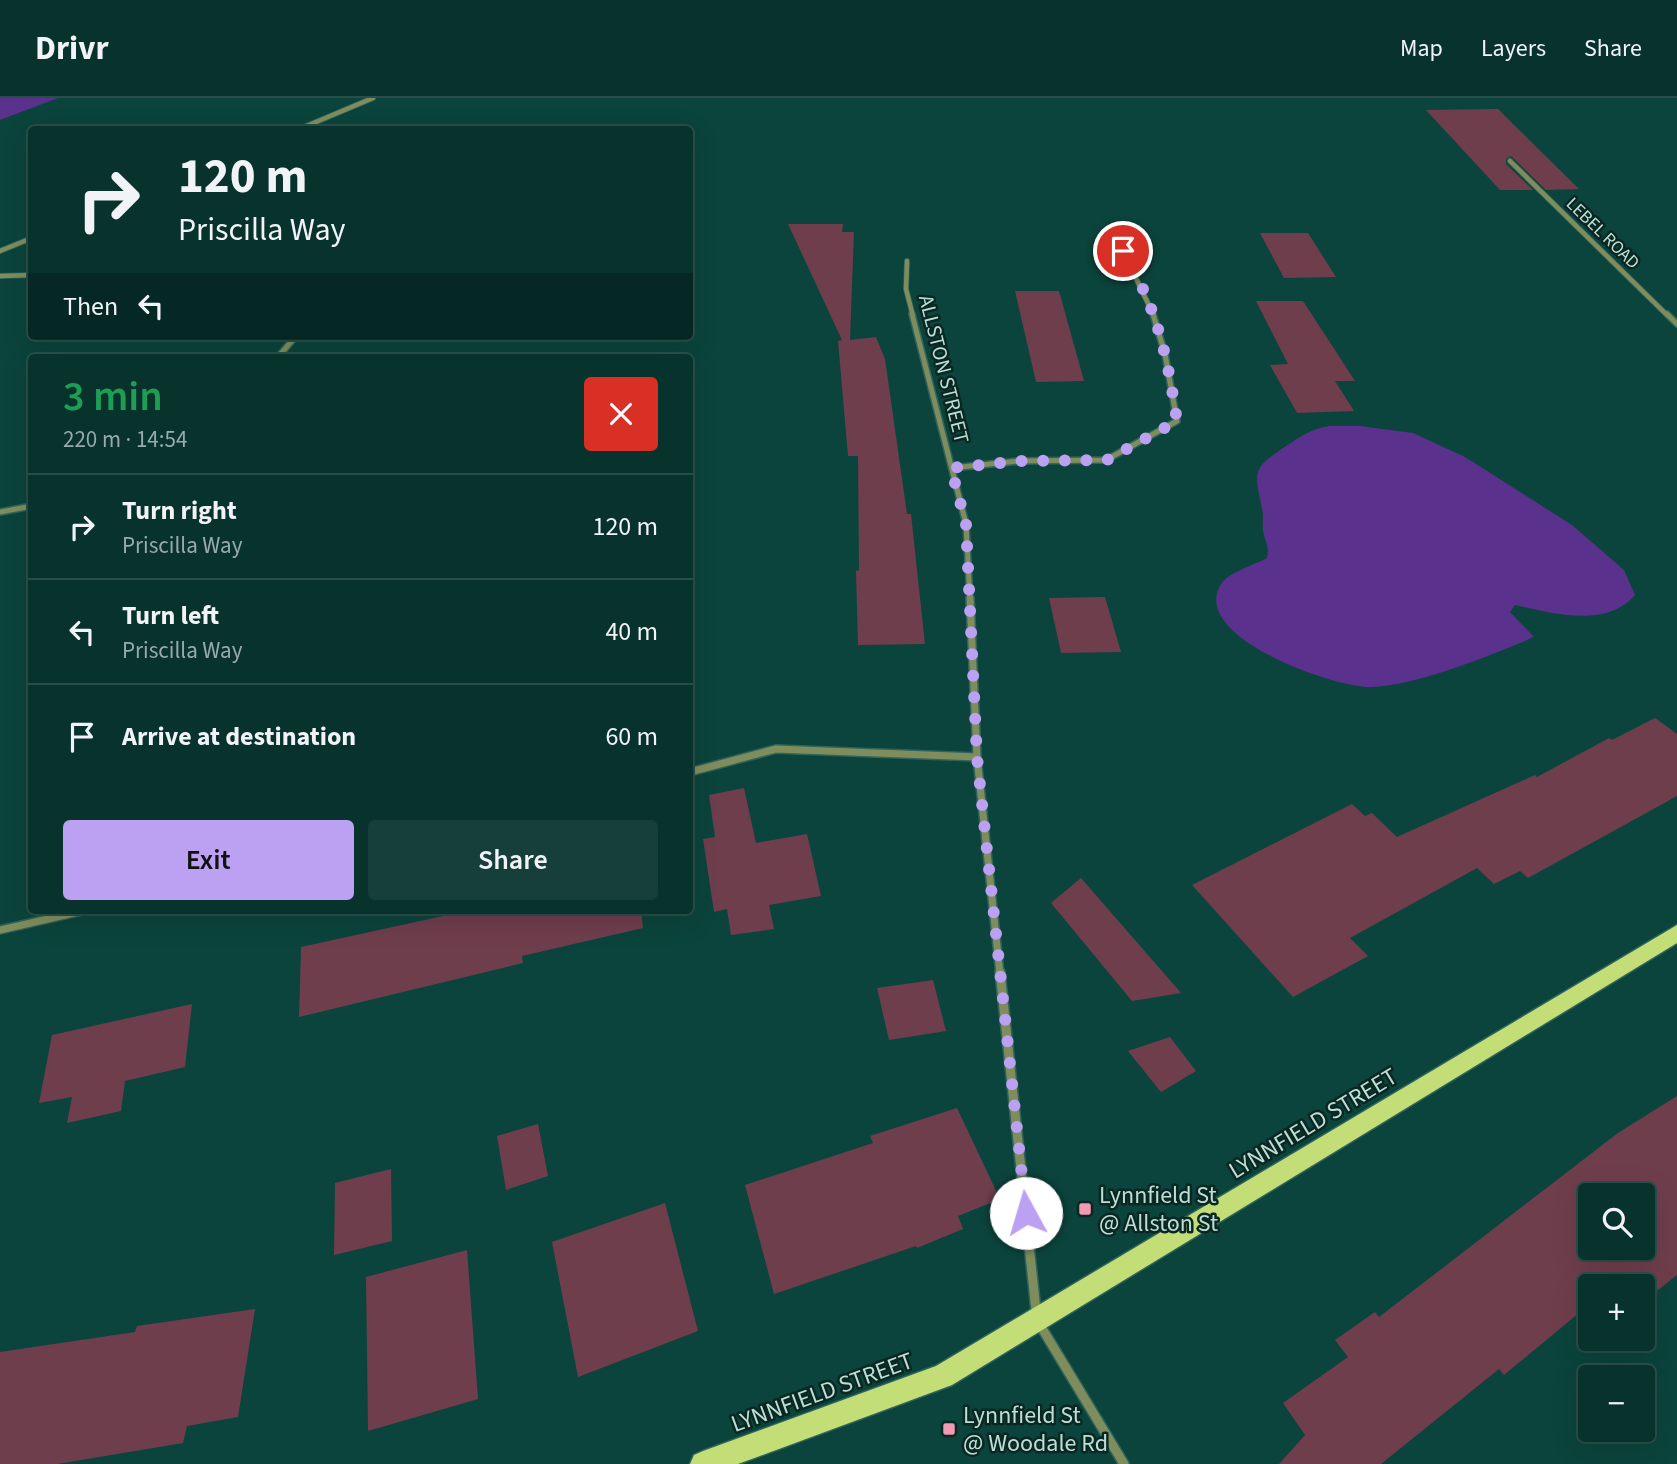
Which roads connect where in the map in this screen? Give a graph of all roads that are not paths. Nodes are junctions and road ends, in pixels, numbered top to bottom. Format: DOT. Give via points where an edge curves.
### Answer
graph roads {
  1 [pos="373,98"];
  2 [pos="306,126"];
  3 [pos="1510,161"];
  4 [pos="28,240"];
  5 [pos="0,251"];
  6 [pos="1123,251"];
  7 [pos="907,261"];
  8 [pos="28,275"];
  9 [pos="0,276"];
  10 [pos="1677,324"];
  11 [pos="293,340"];
  12 [pos="281,354"];
  13 [pos="951,468"];
  14 [pos="28,507"];
  15 [pos="0,512"];
  16 [pos="977,757"];
  17 [pos="693,771"];
  18 [pos="70,914"];
  19 [pos="0,930"];
  20 [pos="1677,933"];
  21 [pos="1037,1320"];
  22 [pos="703,1464"];
  23 [pos="1124,1464"];
  1 -- 2 [label="street"];
  3 -- 10 [label="street, LEBEL ROAD"];
  4 -- 5 [label="street"];
  6 -- 13 [label="street" via="1145,288 1165,346 1177,421 1107,460 1019,461"];
  7 -- 13 [label="street, ALLSTON STREET" via="906,289"];
  8 -- 9 [label="street"];
  11 -- 12 [label="street"];
  13 -- 16 [label="street, ALLSTON STREET" via="966,524"];
  14 -- 15 [label="street"];
  16 -- 17 [label="street" via="776,749"];
  16 -- 21 [label="street, ALLSTON STREET"];
  18 -- 19 [label="street"];
  20 -- 21 [label="main road, LYNNFIELD STREET"];
  21 -- 22 [label="main road, LYNNFIELD STREET" via="943,1376"];
  21 -- 23 [label="street"];
}
